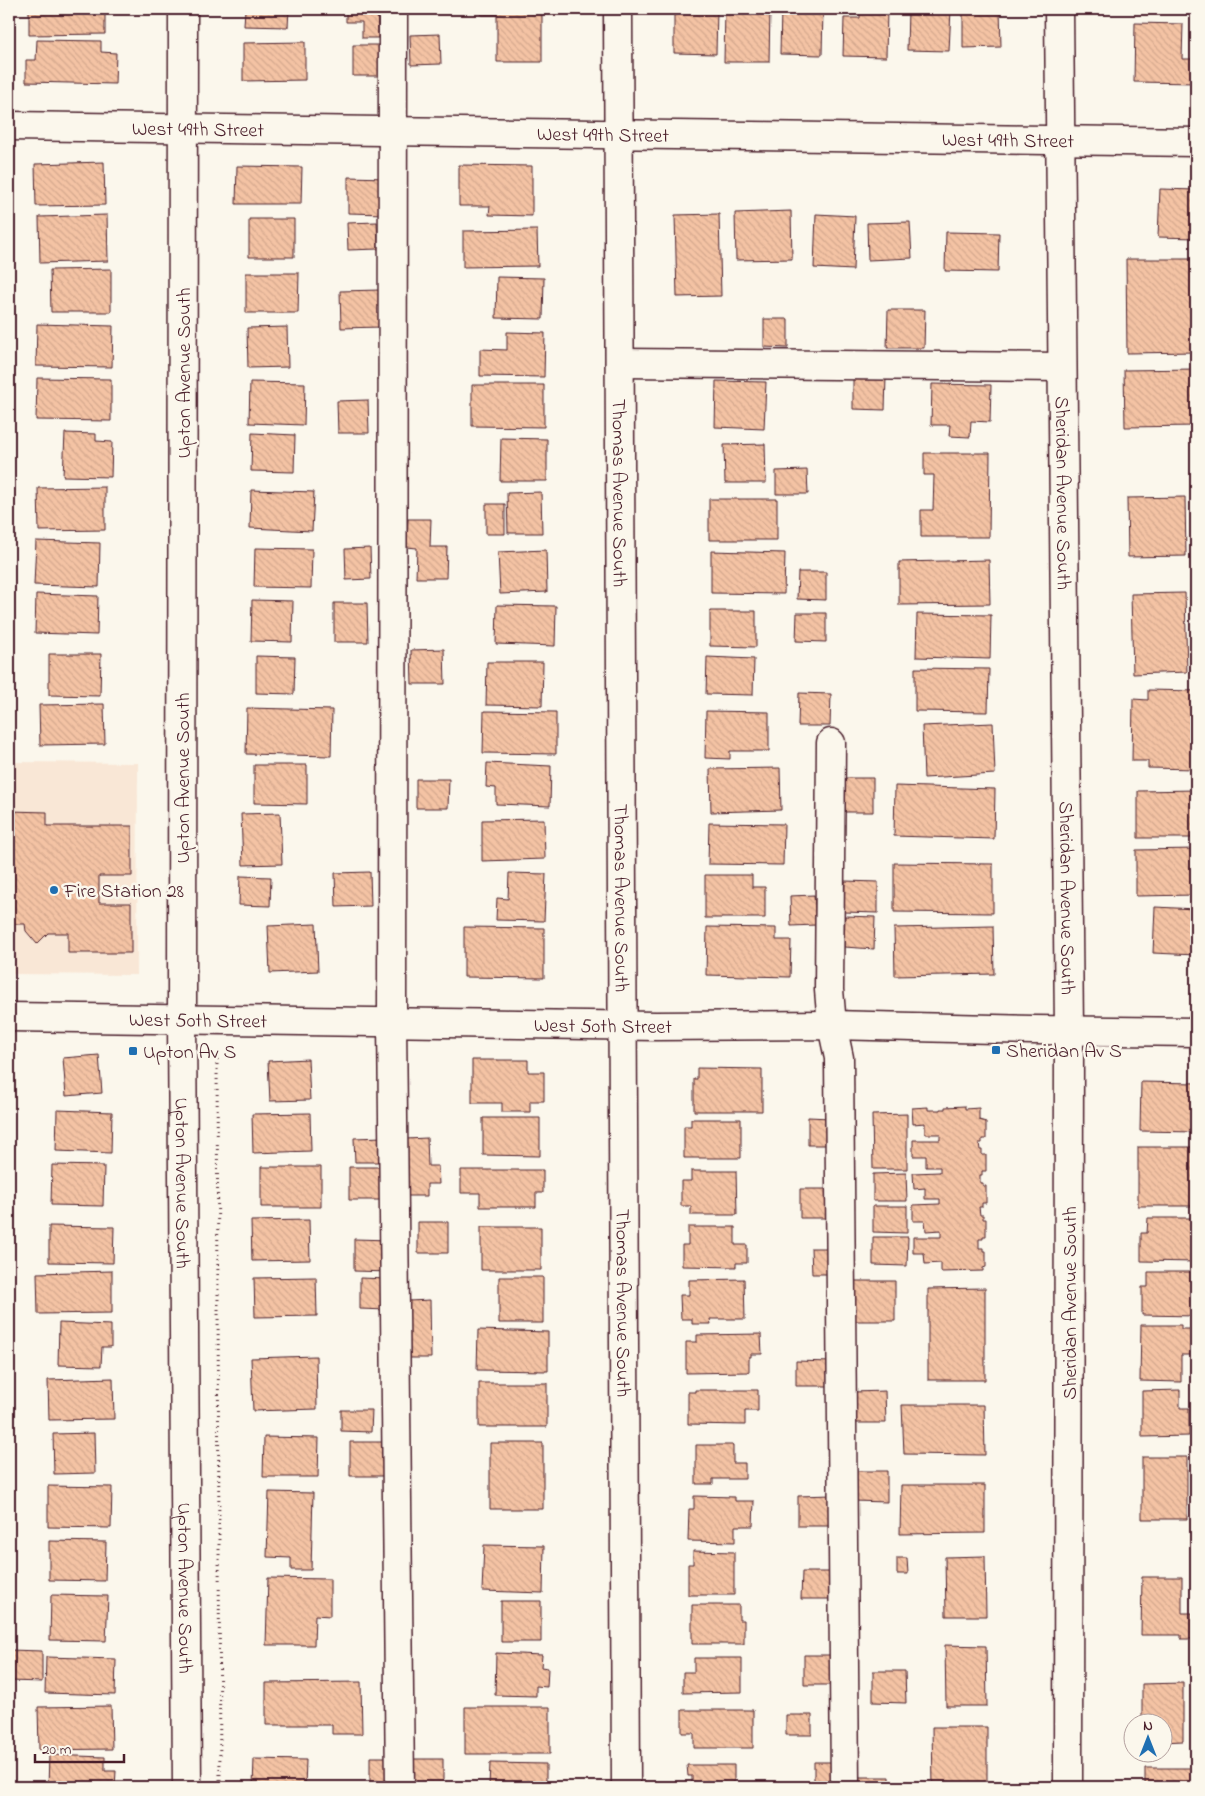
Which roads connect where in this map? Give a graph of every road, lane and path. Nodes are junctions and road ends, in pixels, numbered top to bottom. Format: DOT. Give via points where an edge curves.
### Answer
graph roads {
  1 [pos="183,9"];
  2 [pos="393,9"];
  3 [pos="618,9"];
  4 [pos="1059,9"];
  5 [pos="9,126"];
  6 [pos="183,128"];
  7 [pos="393,131"];
  8 [pos="619,134"];
  9 [pos="1060,140"];
  10 [pos="1196,142"];
  11 [pos="620,363"];
  12 [pos="1062,367"];
  13 [pos="831,743"];
  14 [pos="9,1017"];
  15 [pos="182,1019"];
  16 [pos="392,1022"];
  17 [pos="623,1025"];
  18 [pos="832,1025"];
  19 [pos="1069,1031"];
  20 [pos="1196,1032"];
  21 [pos="217,1059"];
  22 [pos="187,1787"];
  23 [pos="220,1787"];
  24 [pos="400,1787"];
  25 [pos="626,1787"];
  26 [pos="845,1787"];
  27 [pos="1068,1787"];
  1 -- 6 [label="street, Upton Avenue South"];
  2 -- 7 [label="street"];
  3 -- 8 [label="street, Thomas Avenue South"];
  4 -- 9 [label="street, Sheridan Avenue South"];
  5 -- 6 [label="street, West 49th Street"];
  6 -- 7 [label="street, West 49th Street"];
  6 -- 15 [label="street, Upton Avenue South"];
  7 -- 8 [label="street, West 49th Street"];
  7 -- 16 [label="street"];
  8 -- 9 [label="street, West 49th Street"];
  8 -- 11 [label="street, Thomas Avenue South"];
  9 -- 10 [label="street, West 49th Street"];
  9 -- 12 [label="street, Sheridan Avenue South"];
  11 -- 12 [label="street"];
  11 -- 17 [label="street, Thomas Avenue South"];
  12 -- 19 [label="street, Sheridan Avenue South"];
  13 -- 18 [label="street" via="829,990"];
  14 -- 15 [label="street, West 50th Street"];
  15 -- 16 [label="street, West 50th Street"];
  15 -- 22 [label="street, Upton Avenue South"];
  16 -- 17 [label="street, West 50th Street"];
  16 -- 24 [label="street"];
  17 -- 18 [label="street, West 50th Street"];
  17 -- 25 [label="street, Thomas Avenue South"];
  18 -- 19 [label="street, West 50th Street"];
  18 -- 26 [label="street" via="839,1058"];
  19 -- 20 [label="street, West 50th Street"];
  19 -- 27 [label="street, Sheridan Avenue South"];
  21 -- 23 [label="path"];
}
